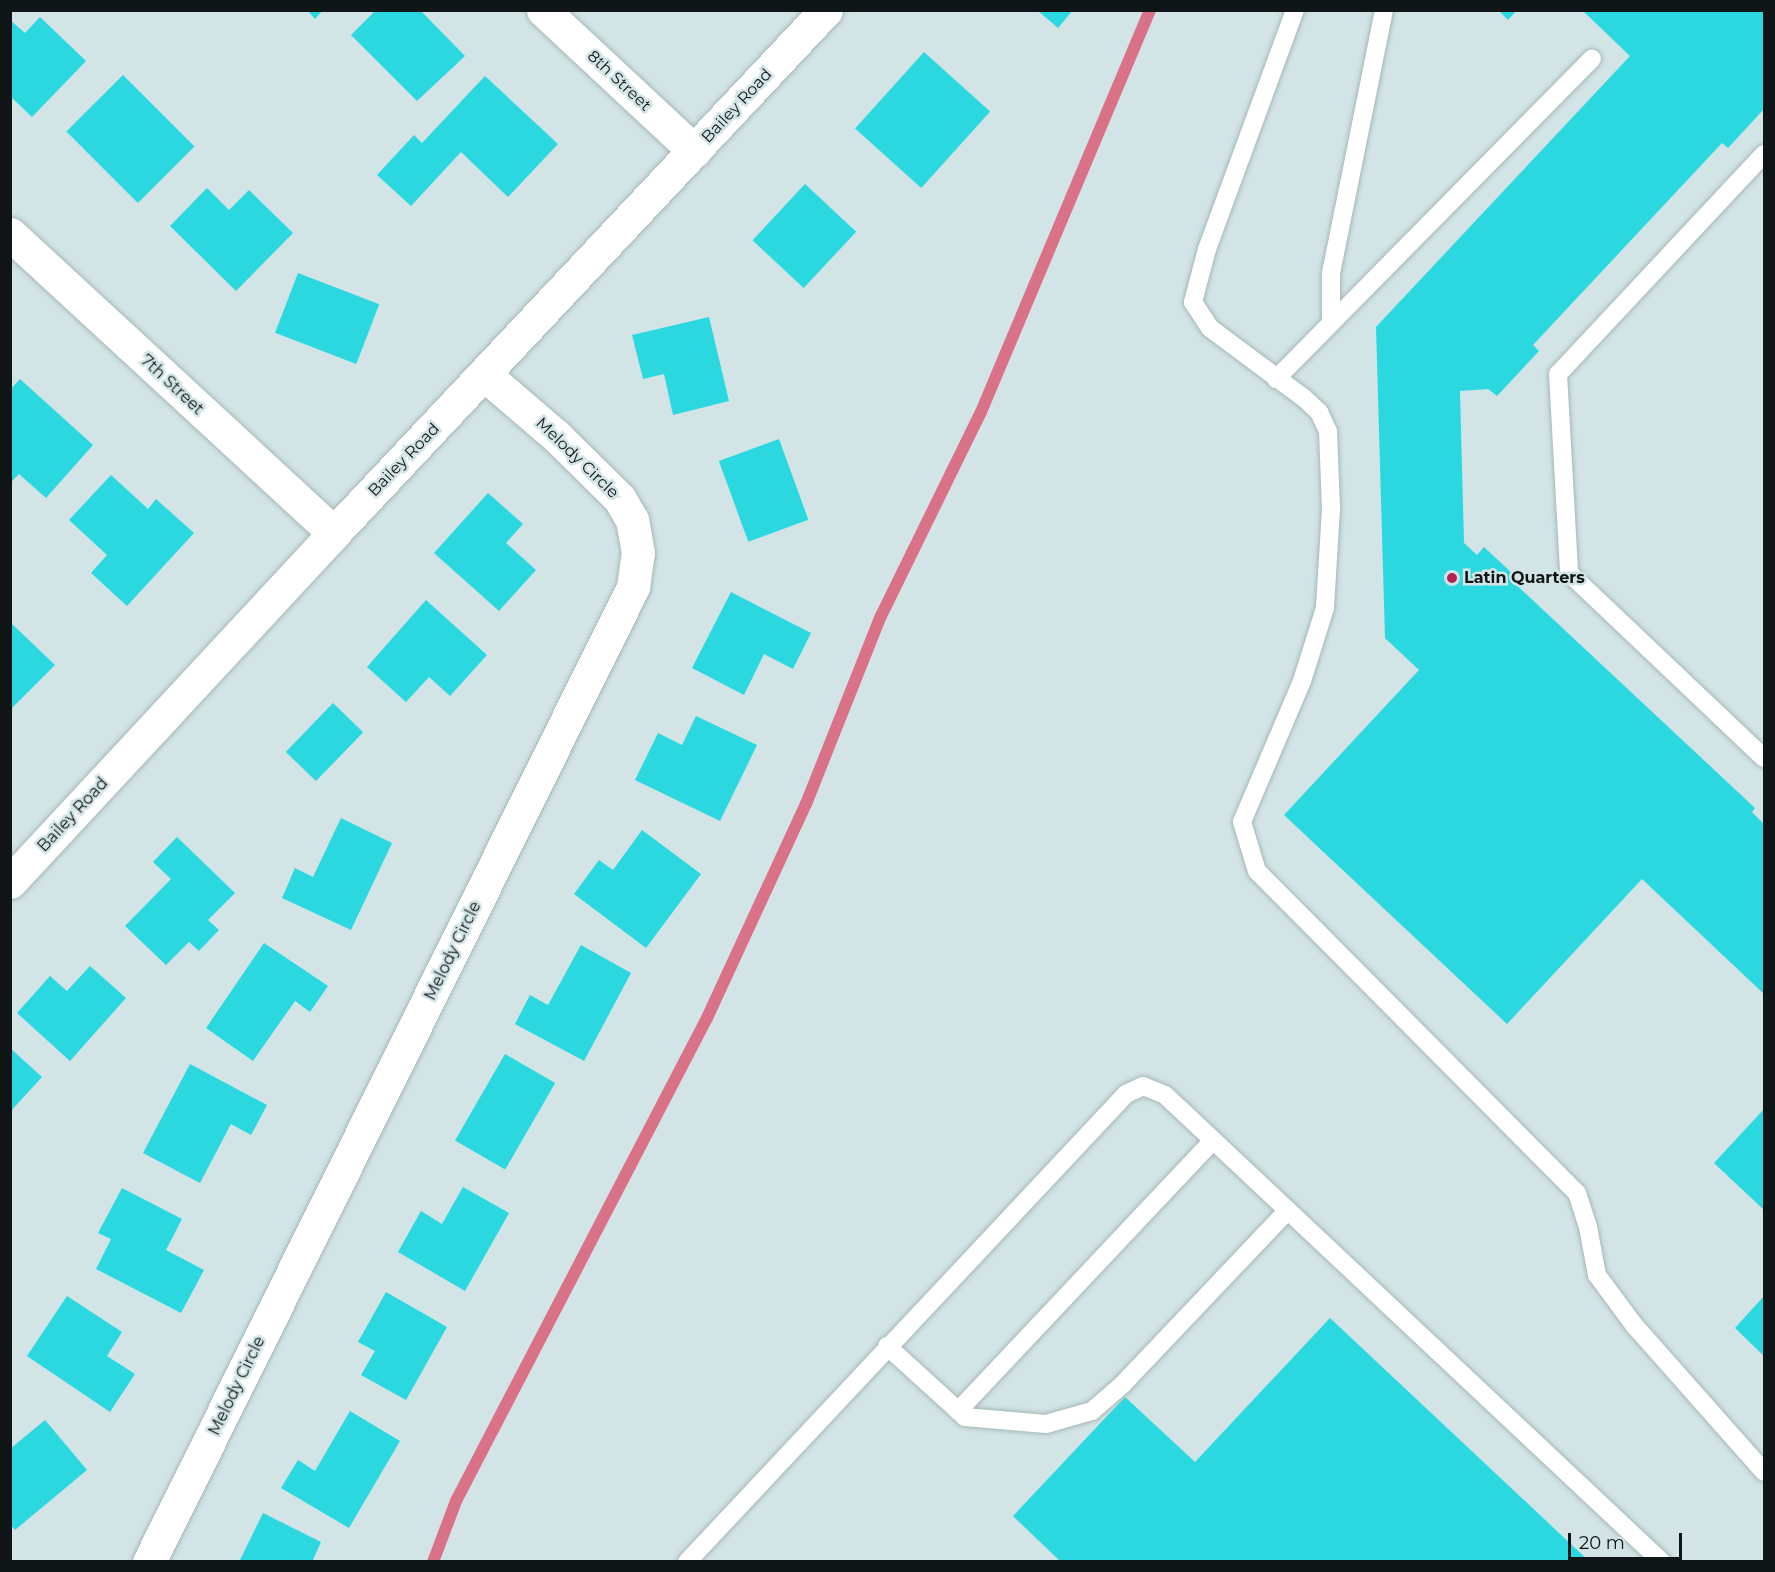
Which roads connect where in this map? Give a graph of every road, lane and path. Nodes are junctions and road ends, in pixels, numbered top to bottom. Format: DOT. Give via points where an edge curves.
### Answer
graph roads {
  1 [pos="543,10"];
  2 [pos="826,10"];
  3 [pos="1295,10"];
  4 [pos="1384,10"];
  5 [pos="1592,58"];
  6 [pos="694,151"];
  7 [pos="1764,154"];
  8 [pos="10,234"];
  9 [pos="1331,322"];
  10 [pos="485,375"];
  11 [pos="1276,379"];
  12 [pos="334,533"];
  13 [pos="1764,758"];
  14 [pos="10,882"];
  15 [pos="1213,1140"];
  16 [pos="1288,1210"];
  17 [pos="887,1346"];
  18 [pos="957,1411"];
  19 [pos="1764,1472"];
  20 [pos="149,1562"];
  21 [pos="687,1562"];
  22 [pos="1662,1562"];
  1 -- 6 [label="street, 8th Street"];
  2 -- 6 [label="street, Bailey Road"];
  3 -- 11 [label="lane" via="1207,249 1193,302 1210,328"];
  4 -- 9 [label="lane" via="1331,273"];
  5 -- 9 [label="lane"];
  6 -- 10 [label="street, Bailey Road"];
  7 -- 13 [label="lane" via="1558,374 1569,573"];
  8 -- 12 [label="street, 7th Street"];
  9 -- 11 [label="lane"];
  10 -- 12 [label="street, Bailey Road"];
  10 -- 20 [label="street, Melody Circle" via="620,498 632,520 638,553 633,587"];
  11 -- 19 [label="lane" via="1304,398 1318,412 1328,431 1332,509 1325,608 1302,681 1242,822 1257,871 1577,1193 1597,1275 1634,1324"];
  12 -- 14 [label="street, Bailey Road"];
  15 -- 16 [label="lane"];
  15 -- 17 [label="lane" via="1165,1095 1143,1086 1126,1094"];
  15 -- 18 [label="lane"];
  16 -- 18 [label="lane" via="1122,1385 1092,1411 1047,1424 987,1421 965,1417"];
  16 -- 22 [label="lane"];
  17 -- 18 [label="lane"];
  17 -- 21 [label="lane"];
}
